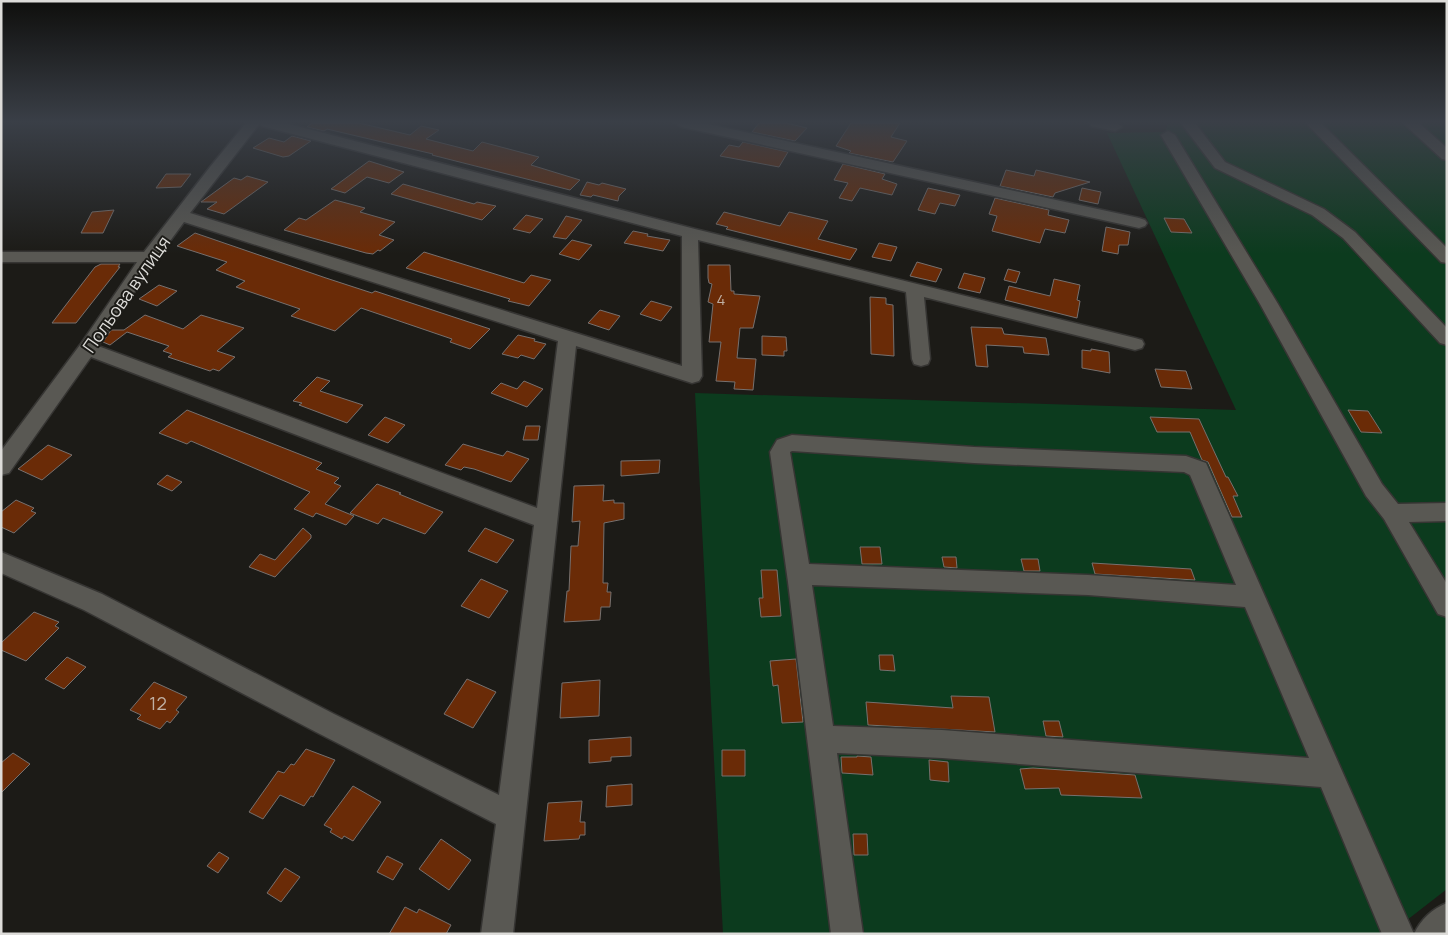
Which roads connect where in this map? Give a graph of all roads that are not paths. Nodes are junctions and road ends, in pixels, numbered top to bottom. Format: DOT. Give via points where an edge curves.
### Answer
graph roads {
  1 [pos="218,167"];
  2 [pos="435,167"];
  3 [pos="879,167"];
  4 [pos="1187,167"];
  5 [pos="1223,167"];
  6 [pos="1356,167"];
  7 [pos="182,216"];
  8 [pos="1139,224"];
  9 [pos="690,233"];
  10 [pos="149,257"];
  11 [pos="1,258"];
  12 [pos="1447,258"];
  13 [pos="914,289"];
  14 [pos="568,336"];
  15 [pos="1447,339"];
  16 [pos="1135,344"];
  17 [pos="87,349"];
  18 [pos="921,359"];
  19 [pos="1,467"];
  20 [pos="1447,512"];
  21 [pos="1392,513"];
  22 [pos="545,520"];
  23 [pos="1,562"];
  24 [pos="799,574"];
  25 [pos="1254,597"];
  26 [pos="1447,606"];
  27 [pos="820,739"];
  28 [pos="1328,774"];
  29 [pos="511,816"];
  30 [pos="1447,918"];
  31 [pos="497,934"];
  32 [pos="847,934"];
  33 [pos="1398,934"];
  34 [pos="1430,934"];
  1 -- 7 [label="street, Польова вулиця"];
  2 -- 9 [label="street"];
  3 -- 8 [label="street"];
  4 -- 21 [label="street" via="1374,490"];
  5 -- 15 [label="street" via="1318,212 1350,235"];
  6 -- 12 [label="street"];
  7 -- 10 [label="street, Польова вулиця"];
  7 -- 14 [label="street"];
  9 -- 13 [label="street"];
  9 -- 14 [label="street" via="692,376"];
  10 -- 11 [label="street"];
  10 -- 17 [label="street, Польова вулиця"];
  13 -- 16 [label="street"];
  13 -- 18 [label="street"];
  14 -- 22 [label="street"];
  17 -- 19 [label="street, Польова вулиця"];
  17 -- 22 [label="street"];
  20 -- 21 [label="street"];
  21 -- 26 [label="street"];
  22 -- 29 [label="street"];
  23 -- 29 [label="street" via="93,602"];
  24 -- 25 [label="street" via="1088,585"];
  24 -- 25 [label="street" via="780,452 781,448 792,443 1192,466 1202,474"];
  24 -- 27 [label="street"];
  25 -- 28 [label="street"];
  27 -- 28 [label="street" via="942,744"];
  27 -- 32 [label="street"];
  28 -- 33 [label="street"];
  29 -- 31 [label="street"];
  30 -- 34 [label="street"];
}
